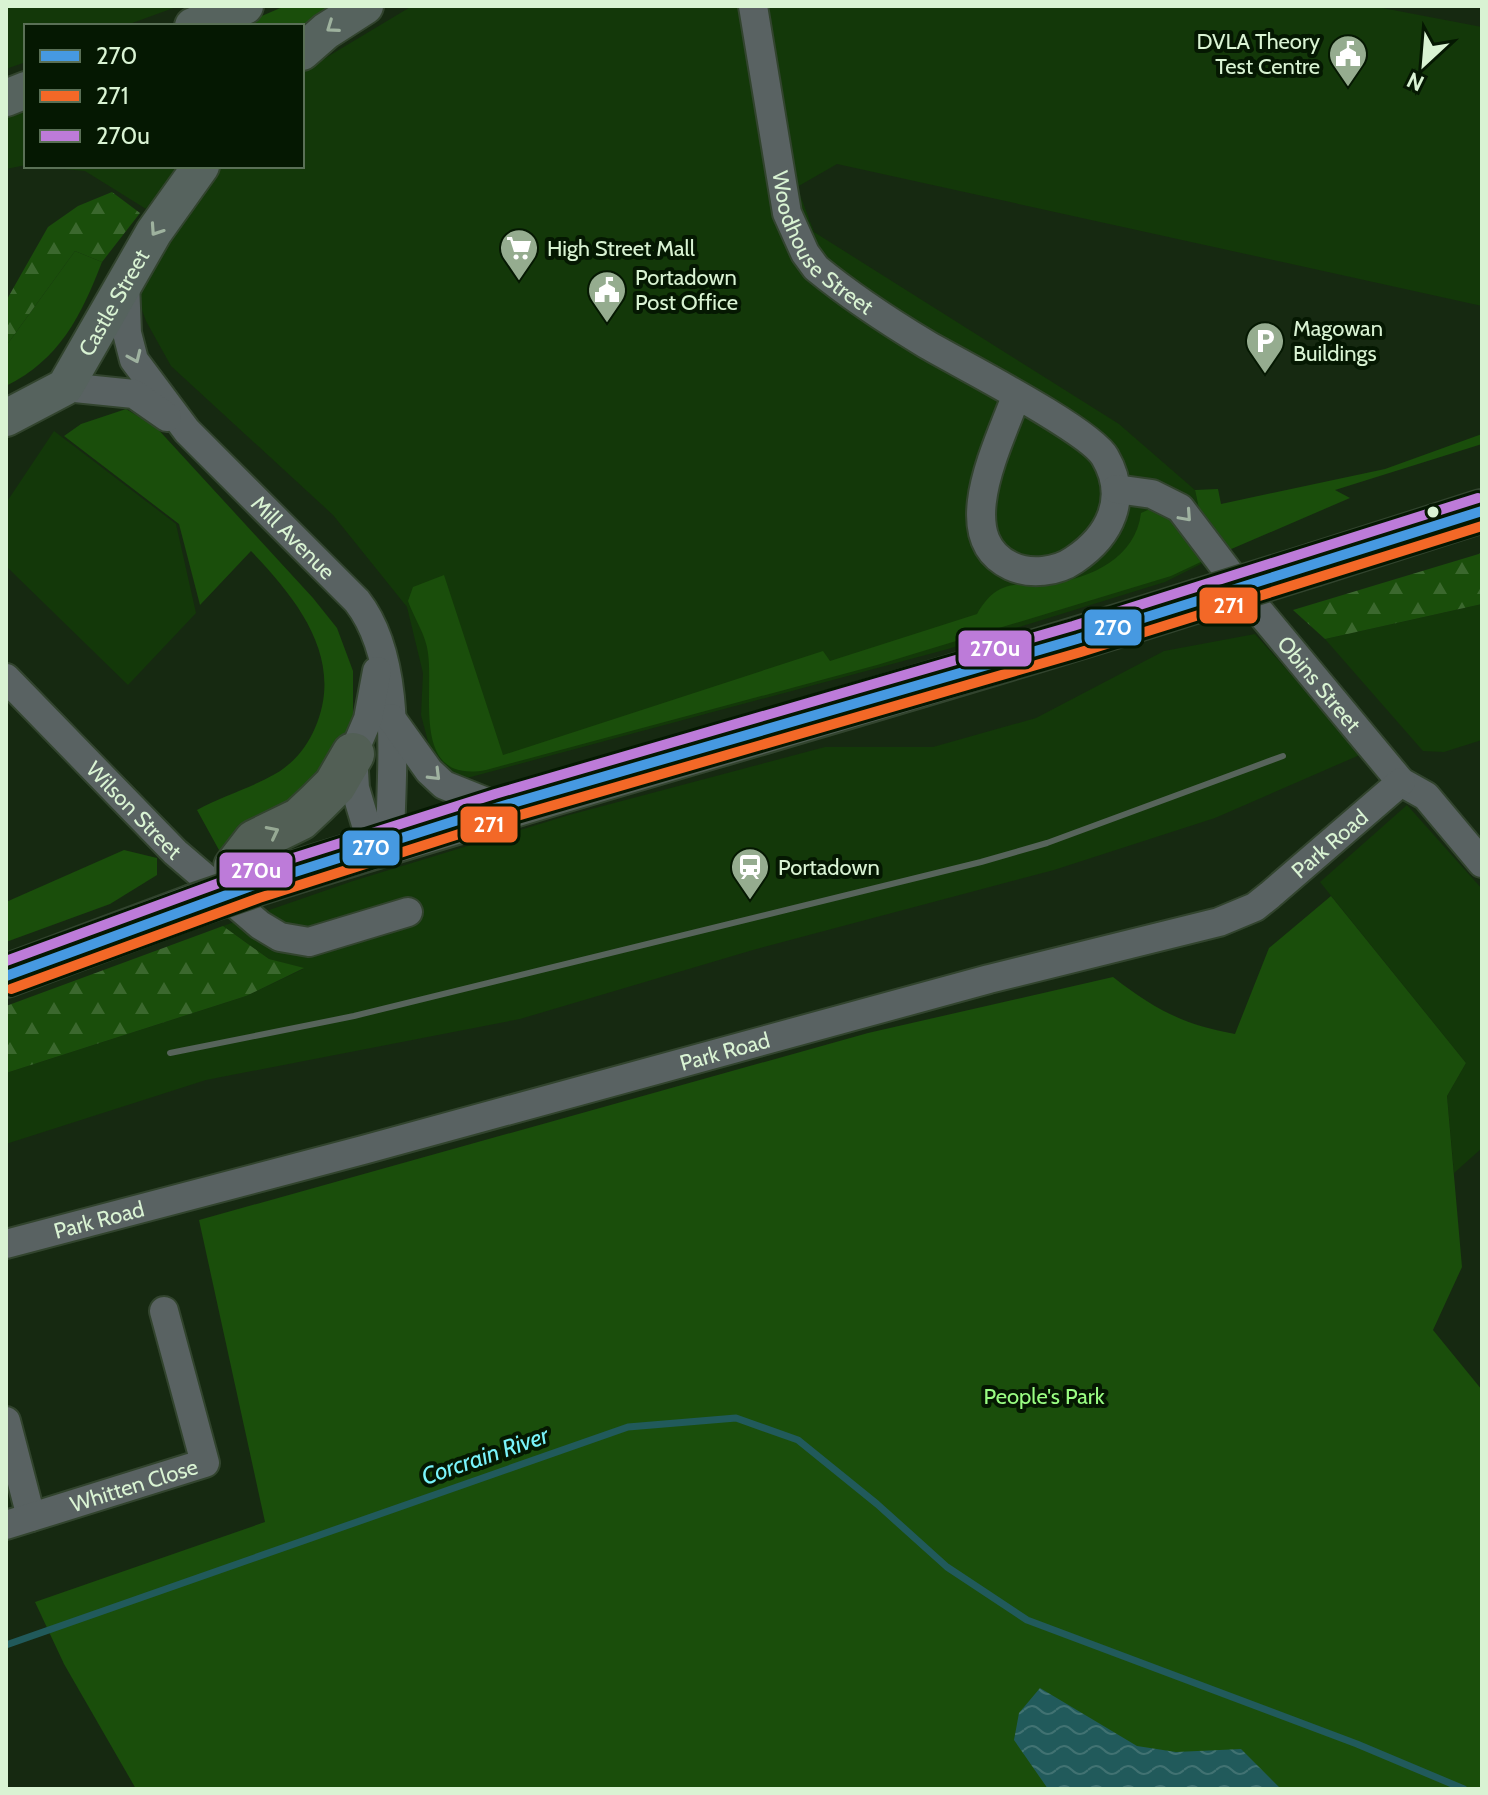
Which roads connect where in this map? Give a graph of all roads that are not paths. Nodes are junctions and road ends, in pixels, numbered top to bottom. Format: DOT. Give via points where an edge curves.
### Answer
graph roads {
  1 [pos="365,6"];
  2 [pos="753,6"];
  3 [pos="239,14"];
  4 [pos="201,24"];
  5 [pos="304,50"];
  6 [pos="200,168"];
  7 [pos="125,281"];
  8 [pos="65,387"];
  9 [pos="1016,396"];
  10 [pos="6,418"];
  11 [pos="187,431"];
  12 [pos="1116,489"];
  13 [pos="1482,511"];
  14 [pos="380,654"];
  15 [pos="6,678"];
  16 [pos="391,718"];
  17 [pos="353,754"];
  18 [pos="1401,782"];
  19 [pos="499,807"];
  20 [pos="381,845"];
  21 [pos="1482,863"];
  22 [pos="244,876"];
  23 [pos="408,912"];
  24 [pos="6,976"];
  25 [pos="6,1244"];
  26 [pos="164,1311"];
  27 [pos="6,1421"];
  28 [pos="19,1521"];
  1 -- 5 [label="main road, one-way"];
  2 -- 9 [label="street, Woodhouse Street" via="782,190 805,253 840,288"];
  3 -- 4 [label="main road"];
  6 -- 7 [label="main road, Castle Street, one-way"];
  7 -- 8 [label="main road, Castle Street"];
  7 -- 11 [label="street, Mill Avenue, one-way" via="134,360"];
  8 -- 10 [label="main road"];
  8 -- 11 [label="street, Mill Avenue" via="134,394"];
  9 -- 12 [label="street, Woodhouse Street" via="1089,440 1105,456"];
  9 -- 12 [label="street" via="980,503 980,534 993,553 1029,573 1068,565 1094,547 1109,527"];
  11 -- 14 [label="street, Mill Avenue" via="357,601 373,624"];
  12 -- 18 [label="street, Obins Street, one-way" via="1152,494 1180,508"];
  13 -- 19 [label="highway, bridge" via="1197,601"];
  14 -- 16 [label="street, Mill Avenue"];
  14 -- 17 [label="street, Mill Avenue" via="373,698"];
  15 -- 23 [label="street, Wilson Street" via="175,852 280,937 309,942"];
  16 -- 19 [label="street, one-way" via="444,785"];
  16 -- 20 [label="street, Mill Avenue"];
  17 -- 20 [label="street, Mill Avenue" via="355,788"];
  22 -- 17 [label="highway, one-way" via="255,841 300,819 335,785"];
  18 -- 21 [label="street, Obins Street" via="1426,796"];
  18 -- 25 [label="street, Park Road" via="1255,907 1219,922"];
  19 -- 20 [label="highway"];
  20 -- 22 [label="highway"];
  22 -- 24 [label="highway, bridge" via="199,904"];
  26 -- 28 [label="street, Whitten Close" via="205,1463"];
  27 -- 28 [label="street"];
}
